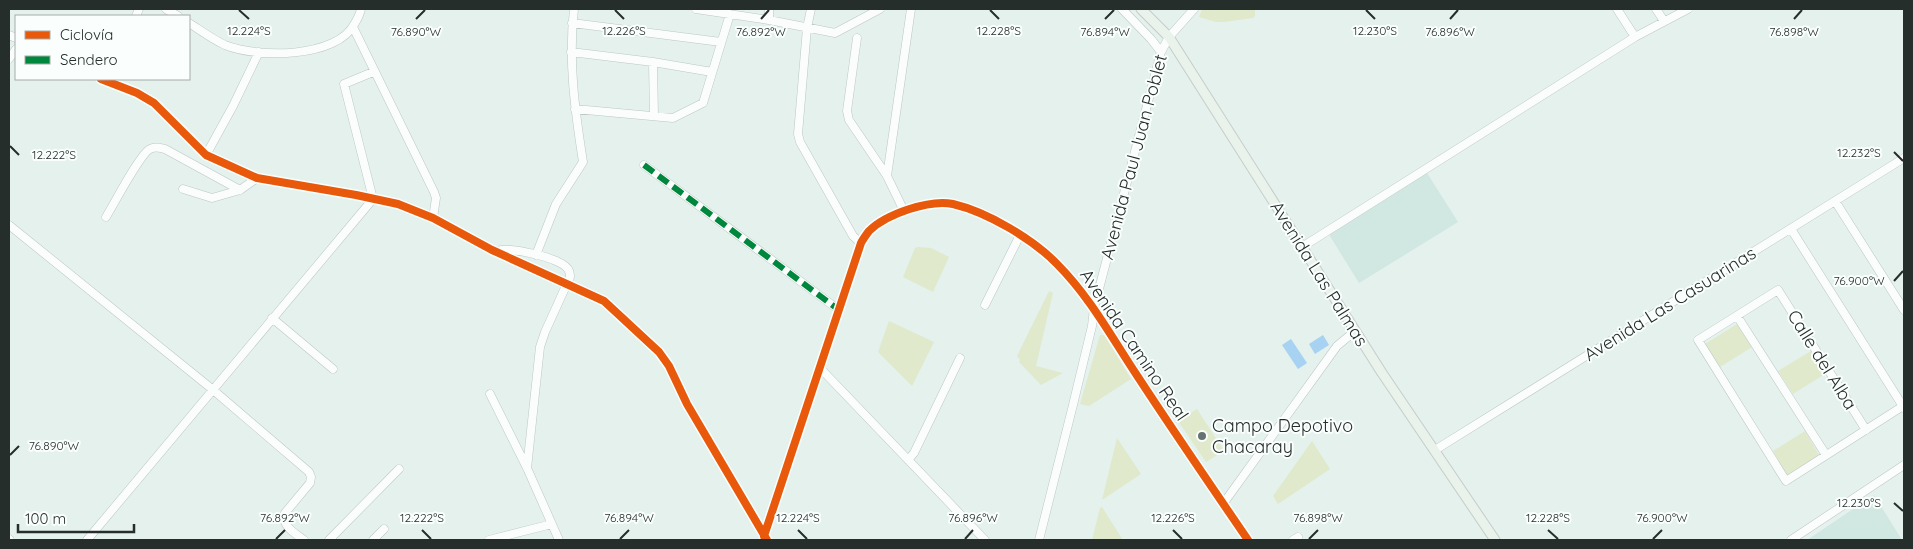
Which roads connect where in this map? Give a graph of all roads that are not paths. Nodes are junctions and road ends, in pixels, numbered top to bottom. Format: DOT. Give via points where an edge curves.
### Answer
graph roads {
  1 [pos="361,9"];
  2 [pos="574,9"];
  3 [pos="696,9"];
  4 [pos="769,9"];
  5 [pos="811,9"];
  6 [pos="912,9"];
  7 [pos="1122,9"];
  8 [pos="1141,9"];
  9 [pos="1194,9"];
  10 [pos="1617,9"];
  11 [pos="1656,9"];
  12 [pos="1688,9"];
  13 [pos="877,10"];
  14 [pos="1674,12"];
  15 [pos="730,14"];
  16 [pos="769,20"];
  17 [pos="1664,22"];
  18 [pos="572,23"];
  19 [pos="190,24"];
  20 [pos="353,27"];
  21 [pos="807,28"];
  22 [pos="1169,37"];
  23 [pos="1635,37"];
  24 [pos="857,38"];
  25 [pos="721,42"];
  26 [pos="259,52"];
  27 [pos="571,52"];
  28 [pos="1161,52"];
  29 [pos="653,62"];
  30 [pos="373,72"];
  31 [pos="712,72"];
  32 [pos="104,80"];
  33 [pos="575,109"];
  34 [pos="654,116"];
  35 [pos="206,156"];
  36 [pos="1904,158"];
  37 [pos="644,165"];
  38 [pos="887,176"];
  39 [pos="257,178"];
  40 [pos="183,189"];
  41 [pos="240,190"];
  42 [pos="373,199"];
  43 [pos="1835,201"];
  44 [pos="904,211"];
  45 [pos="106,217"];
  46 [pos="433,218"];
  47 [pos="9,225"];
  48 [pos="1790,229"];
  49 [pos="1020,235"];
  50 [pos="861,244"];
  51 [pos="1302,247"];
  52 [pos="496,252"];
  53 [pos="536,255"];
  54 [pos="567,284"];
  55 [pos="985,305"];
  56 [pos="1094,308"];
  57 [pos="839,310"];
  58 [pos="1904,310"];
  59 [pos="1738,316"];
  60 [pos="272,318"];
  61 [pos="1355,331"];
  62 [pos="960,358"];
  63 [pos="820,368"];
  64 [pos="333,369"];
  65 [pos="212,389"];
  66 [pos="490,394"];
  67 [pos="1904,407"];
  68 [pos="1866,430"];
  69 [pos="1435,450"];
  70 [pos="1826,455"];
  71 [pos="908,460"];
  72 [pos="1904,465"];
  73 [pos="527,468"];
  74 [pos="399,469"];
  75 [pos="1223,504"];
  76 [pos="552,524"];
  77 [pos="384,529"];
  78 [pos="765,538"];
  79 [pos="87,540"];
  80 [pos="304,540"];
  81 [pos="329,540"];
  82 [pos="373,540"];
  83 [pos="489,540"];
  84 [pos="559,540"];
  85 [pos="985,540"];
  86 [pos="1039,540"];
  87 [pos="1248,540"];
  88 [pos="1495,540"];
  89 [pos="1791,540"];
  1 -- 20 [label="street"];
  2 -- 18 [label="street"];
  3 -- 15 [label="street"];
  4 -- 16 [label="street"];
  5 -- 21 [label="street"];
  6 -- 38 [label="street"];
  7 -- 28 [label="street"];
  8 -- 22 [label="main road, Avenida Las Palmas"];
  9 -- 22 [label="street, Avenida Paul Juan Poblet"];
  10 -- 23 [label="street"];
  11 -- 17 [label="street"];
  12 -- 14 [label="street"];
  13 -- 21 [label="street" via="835,33"];
  14 -- 17 [label="street"];
  15 -- 16 [label="street"];
  15 -- 25 [label="street"];
  16 -- 21 [label="street"];
  17 -- 23 [label="street"];
  18 -- 25 [label="street"];
  18 -- 27 [label="street"];
  19 -- 26 [label="street" via="224,44"];
  20 -- 26 [label="street" via="329,46 302,53"];
  20 -- 30 [label="street"];
  21 -- 50 [label="street" via="800,142 853,236"];
  22 -- 28 [label="street, Avenida Paul Juan Poblet"];
  22 -- 51 [label="main road, Avenida Las Palmas"];
  23 -- 51 [label="street"];
  24 -- 38 [label="street" via="847,111 849,120"];
  25 -- 31 [label="street"];
  26 -- 35 [label="street"];
  27 -- 29 [label="street"];
  27 -- 33 [label="street"];
  28 -- 56 [label="street, Avenida Paul Juan Poblet"];
  29 -- 31 [label="street"];
  29 -- 34 [label="street"];
  30 -- 42 [label="street" via="344,84"];
  30 -- 46 [label="street" via="434,192"];
  31 -- 34 [label="street" via="703,103 673,118"];
  32 -- 35 [label="street" via="154,103"];
  33 -- 34 [label="street"];
  33 -- 53 [label="street" via="582,162 556,204"];
  35 -- 39 [label="street"];
  36 -- 43 [label="street, Avenida Las Casuarinas"];
  37 -- 57 [label="street"];
  38 -- 44 [label="street"];
  39 -- 41 [label="street"];
  39 -- 42 [label="street"];
  40 -- 41 [label="street" via="212,198"];
  41 -- 45 [label="street" via="166,149 151,148"];
  42 -- 46 [label="street" via="398,204"];
  42 -- 60 [label="street"];
  43 -- 48 [label="street, Avenida Las Casuarinas"];
  43 -- 58 [label="street"];
  44 -- 49 [label="street, Avenida Camino Real" via="934,203 953,204 977,212"];
  44 -- 50 [label="street, Avenida Camino Real" via="870,230"];
  46 -- 52 [label="street"];
  47 -- 65 [label="street"];
  48 -- 67 [label="street"];
  48 -- 69 [label="street, Avenida Las Casuarinas"];
  49 -- 55 [label="street"];
  49 -- 56 [label="street, Avenida Camino Real" via="1055,262"];
  50 -- 57 [label="street, Avenida Camino Real"];
  51 -- 61 [label="main road, Avenida Las Palmas"];
  52 -- 53 [label="street" via="508,249"];
  52 -- 54 [label="street"];
  53 -- 54 [label="street" via="566,267 570,275"];
  54 -- 73 [label="street" via="540,347"];
  54 -- 78 [label="street" via="604,301 669,366 687,404"];
  56 -- 75 [label="street, Avenida Camino Real"];
  56 -- 86 [label="street, Avenida Paul Juan Poblet"];
  57 -- 63 [label="street, Avenida Camino Real"];
  59 -- 68 [label="street, Calle del Alba" via="1778,290"];
  59 -- 70 [label="street"];
  59 -- 70 [label="street" via="1698,340 1786,481"];
  60 -- 64 [label="street"];
  60 -- 65 [label="street"];
  61 -- 69 [label="main road, Avenida Las Palmas"];
  61 -- 75 [label="street" via="1337,346"];
  62 -- 71 [label="street"];
  63 -- 71 [label="street"];
  63 -- 78 [label="street, Avenida Camino Real"];
  65 -- 79 [label="street"];
  65 -- 80 [label="street" via="309,472 310,483 284,513 283,519"];
  66 -- 73 [label="street"];
  67 -- 68 [label="street"];
  68 -- 70 [label="street"];
  69 -- 88 [label="main road, Avenida Las Palmas"];
  71 -- 85 [label="street"];
  72 -- 89 [label="street"];
  73 -- 76 [label="street"];
  74 -- 81 [label="street"];
  75 -- 87 [label="street, Avenida Camino Real"];
  76 -- 83 [label="street"];
  76 -- 84 [label="street"];
  77 -- 82 [label="street"];
}
